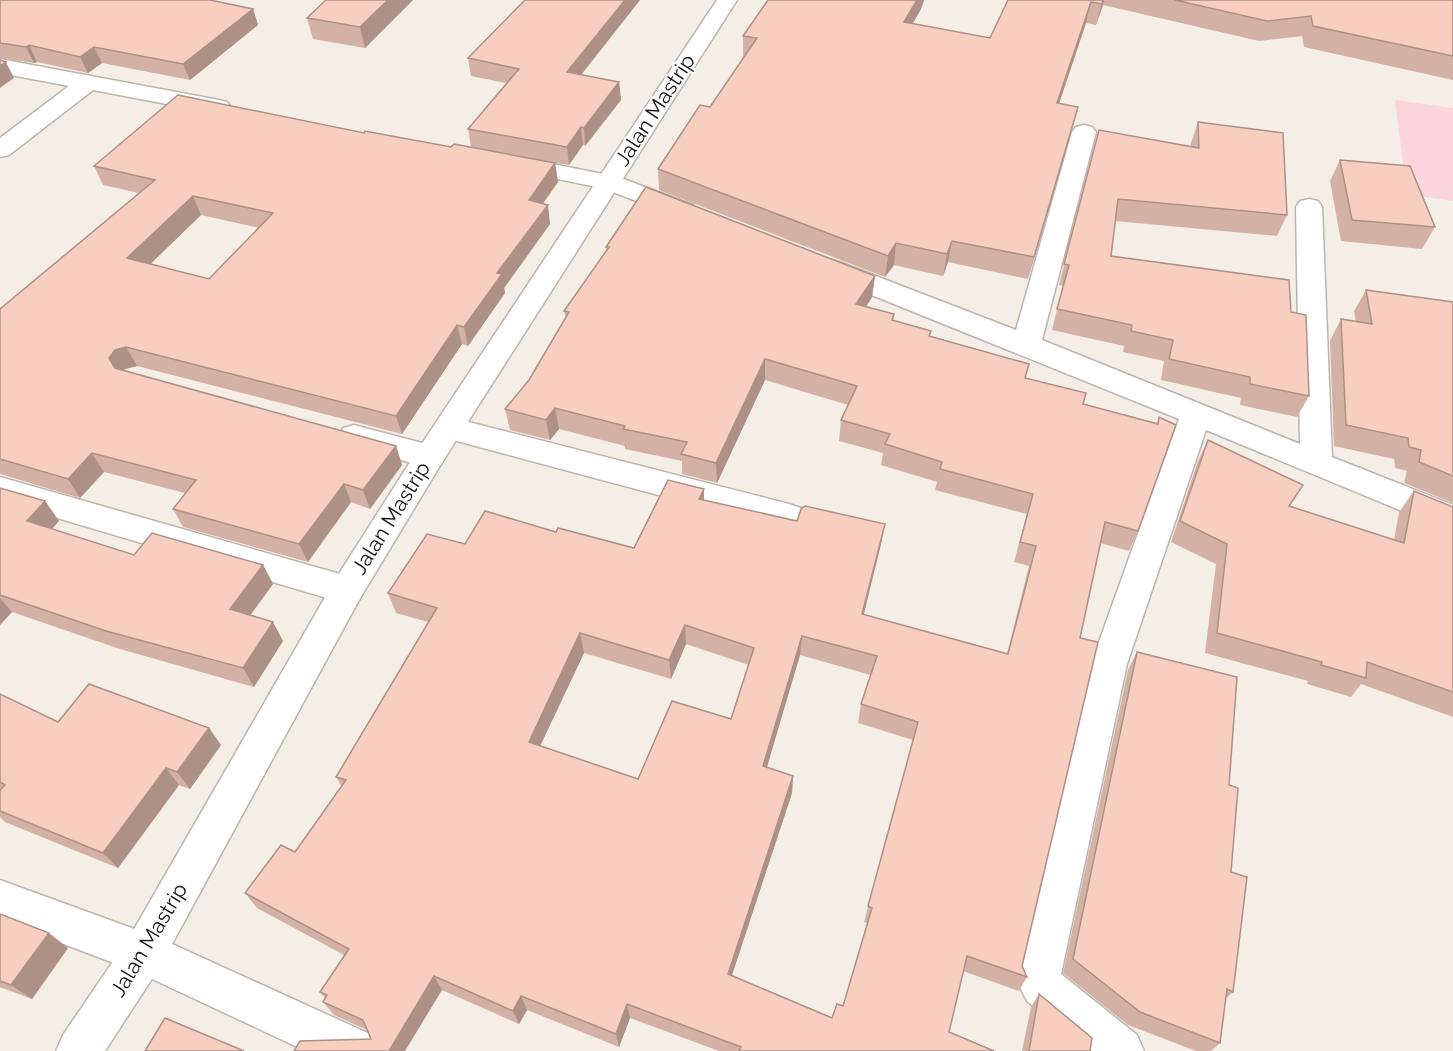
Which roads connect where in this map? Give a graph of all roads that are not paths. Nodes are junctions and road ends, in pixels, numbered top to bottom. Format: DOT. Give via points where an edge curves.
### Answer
graph roads {
  1 [pos="727,0"];
  2 [pos="0,66"];
  3 [pos="89,82"];
  4 [pos="239,111"];
  5 [pos="1084,132"];
  6 [pos="0,150"];
  7 [pos="493,159"];
  8 [pos="609,182"];
  9 [pos="1308,207"];
  10 [pos="708,220"];
  11 [pos="806,259"];
  12 [pos="1026,345"];
  13 [pos="1196,414"];
  14 [pos="449,428"];
  15 [pos="328,429"];
  16 [pos="430,456"];
  17 [pos="1316,463"];
  18 [pos="0,489"];
  19 [pos="789,517"];
  20 [pos="1453,519"];
  21 [pos="347,590"];
  22 [pos="0,900"];
  23 [pos="144,953"];
  24 [pos="80,1051"];
  25 [pos="356,1051"];
  26 [pos="1121,1051"];
  1 -- 8 [label="street, Jalan Mastrip"];
  2 -- 3 [label="street"];
  3 -- 4 [label="street"];
  3 -- 6 [label="street"];
  5 -- 12 [label="street"];
  7 -- 8 [label="street"];
  8 -- 10 [label="street"];
  8 -- 14 [label="street, Jalan Mastrip"];
  9 -- 17 [label="street"];
  11 -- 12 [label="street"];
  12 -- 13 [label="street"];
  13 -- 17 [label="street"];
  13 -- 26 [label="street" via="1109,664 1038,980"];
  14 -- 16 [label="street, Jalan Mastrip"];
  14 -- 19 [label="street"];
  15 -- 16 [label="street"];
  16 -- 21 [label="street, Jalan Mastrip"];
  17 -- 20 [label="street"];
  18 -- 21 [label="street"];
  21 -- 23 [label="street, Jalan Mastrip"];
  22 -- 23 [label="street"];
  23 -- 24 [label="street, Jalan Mastrip"];
  23 -- 25 [label="street"];
}
